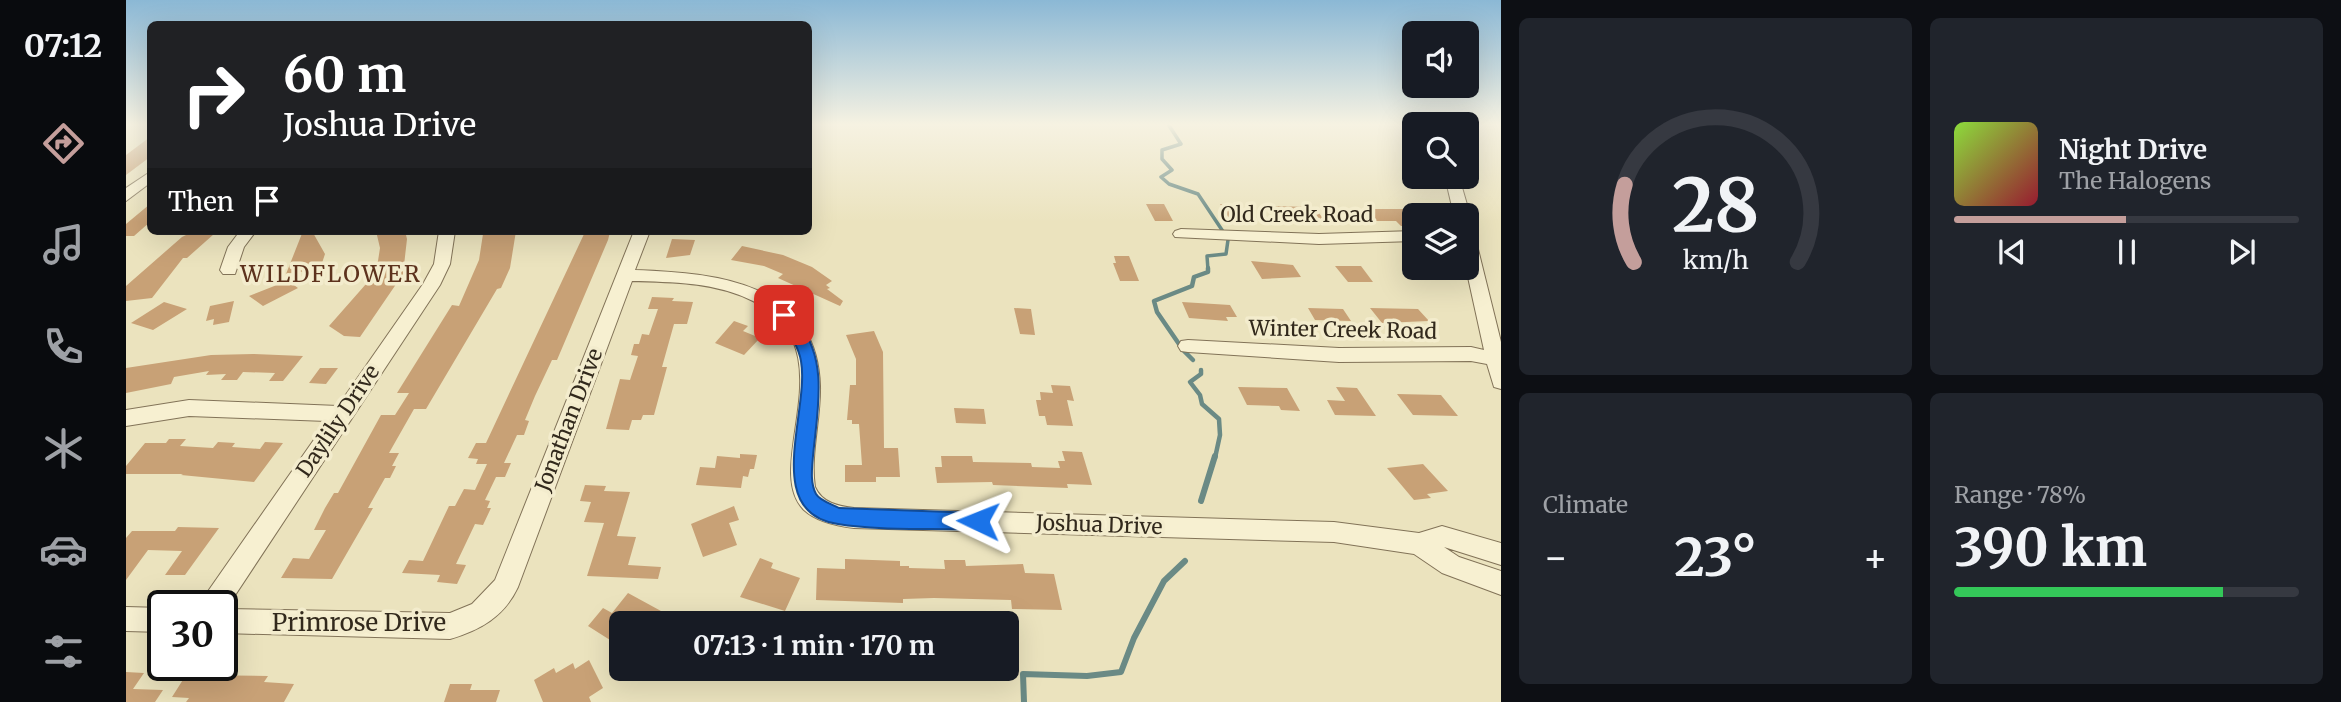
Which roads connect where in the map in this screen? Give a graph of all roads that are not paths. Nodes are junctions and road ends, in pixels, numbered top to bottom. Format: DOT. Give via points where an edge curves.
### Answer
graph roads {
  1 [pos="147,178"];
  2 [pos="126,195"];
  3 [pos="1181,234"];
  4 [pos="245,235"];
  5 [pos="446,235"];
  6 [pos="640,235"];
  7 [pos="1402,236"];
  8 [pos="229,270"];
  9 [pos="625,275"];
  10 [pos="1477,280"];
  11 [pos="1188,346"];
  12 [pos="1496,359"];
  13 [pos="1501,382"];
  14 [pos="343,414"];
  15 [pos="126,418"];
  16 [pos="1419,544"];
  17 [pos="1501,554"];
  18 [pos="1501,583"];
  19 [pos="224,590"];
  20 [pos="492,606"];
  21 [pos="126,619"];
  22 [pos="147,620"];
  23 [pos="238,621"];
  1 -- 2 [label="street"];
  3 -- 7 [label="street, Old Creek Road" via="1319,239"];
  4 -- 8 [label="street"];
  5 -- 14 [label="street, Daylily Drive" via="442,264 431,285"];
  6 -- 9 [label="street, Jonathan Drive"];
  9 -- 16 [label="street, Joshua Drive" via="697,279 735,288 772,305 793,326 806,346 811,372 803,484 812,504 824,512 854,518 1334,532"];
  9 -- 20 [label="street, Jonathan Drive" via="505,587"];
  10 -- 12 [label="street"];
  11 -- 12 [label="street, Winter Creek Road" via="1327,355 1471,354"];
  12 -- 13 [label="street"];
  14 -- 15 [label="street" via="189,408"];
  14 -- 19 [label="street, Daylily Drive"];
  16 -- 17 [label="street, Joshua Drive" via="1442,536"];
  16 -- 18 [label="street, Joshua Drive" via="1451,565"];
  20 -- 23 [label="street, Primrose Drive" via="450,626"];
  21 -- 22 [label="street"];
}
